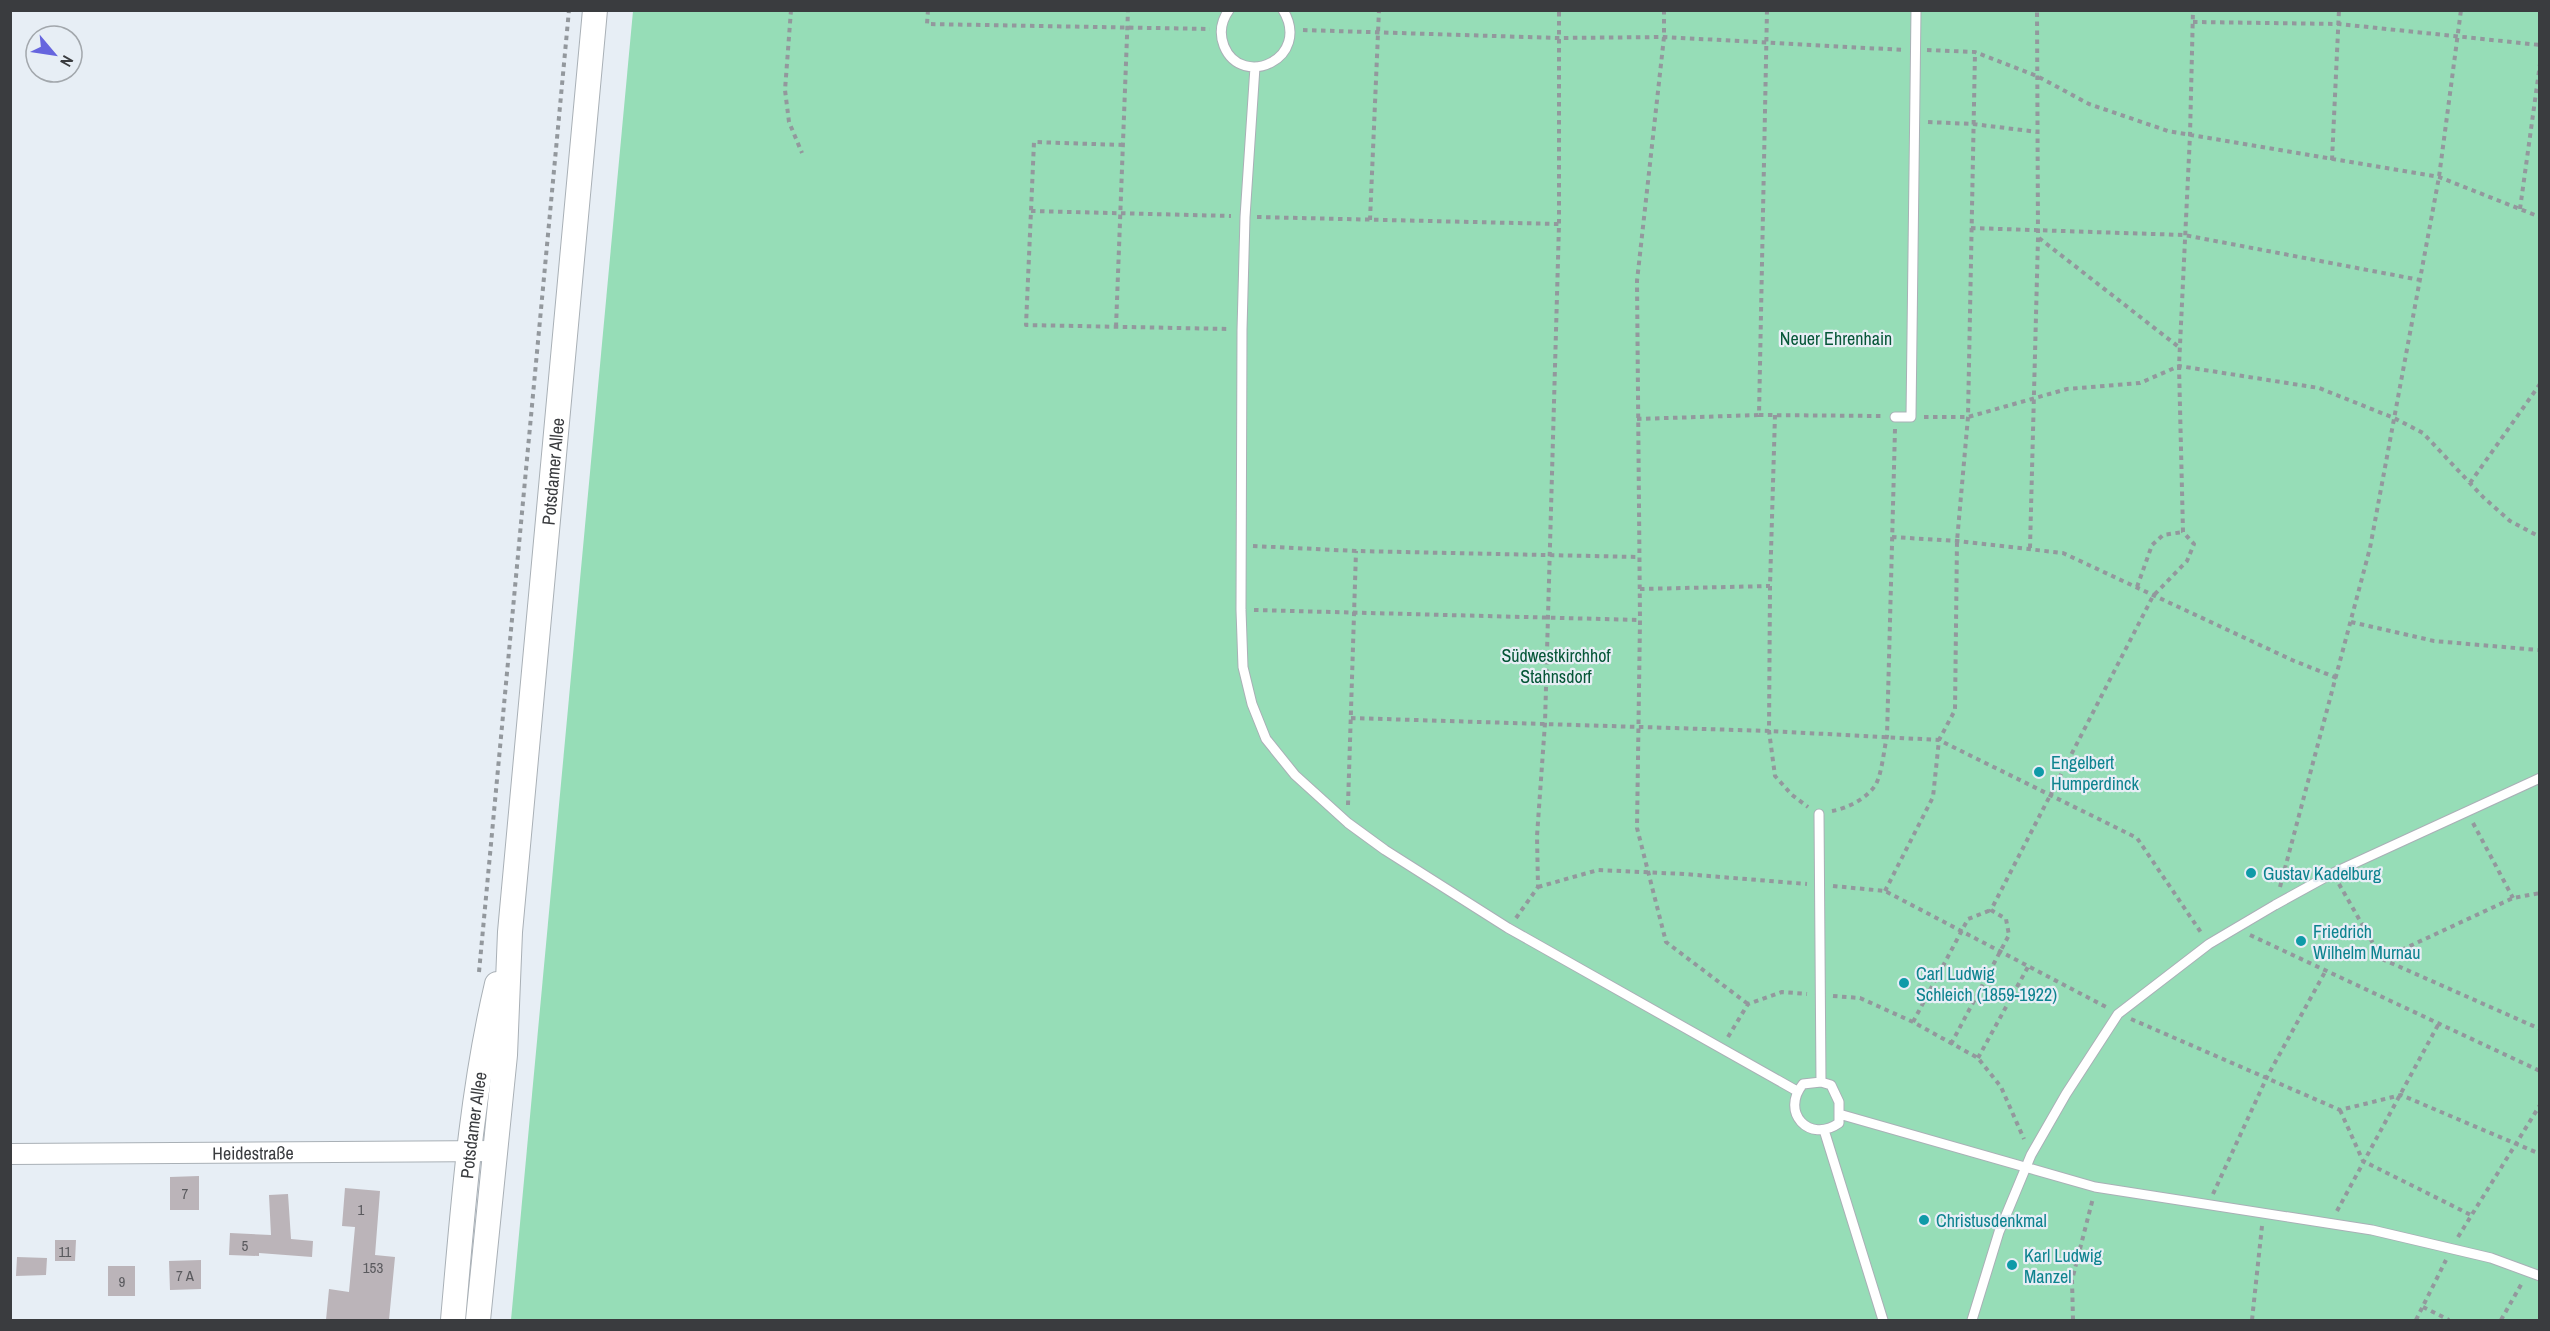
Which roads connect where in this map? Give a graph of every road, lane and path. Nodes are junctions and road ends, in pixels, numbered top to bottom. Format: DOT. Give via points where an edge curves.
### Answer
graph roads {
  1 [pos="569,10"];
  2 [pos="595,10"];
  3 [pos="791,10"];
  4 [pos="928,10"];
  5 [pos="1128,10"];
  6 [pos="1229,10"];
  7 [pos="1283,10"];
  8 [pos="1378,10"];
  9 [pos="1559,10"];
  10 [pos="1664,10"];
  11 [pos="1767,10"];
  12 [pos="1916,10"];
  13 [pos="2037,10"];
  14 [pos="2193,10"];
  15 [pos="2339,10"];
  16 [pos="2461,10"];
  17 [pos="2193,22"];
  18 [pos="2339,24"];
  19 [pos="1127,28"];
  20 [pos="1221,29"];
  21 [pos="2458,37"];
  22 [pos="2540,45"];
  23 [pos="1975,52"];
  24 [pos="2540,64"];
  25 [pos="1255,67"];
  26 [pos="1915,122"];
  27 [pos="1973,124"];
  28 [pos="2038,132"];
  29 [pos="1124,145"];
  30 [pos="802,153"];
  31 [pos="2332,160"];
  32 [pos="2520,208"];
  33 [pos="1031,211"];
  34 [pos="1121,213"];
  35 [pos="1245,217"];
  36 [pos="1370,220"];
  37 [pos="1559,224"];
  38 [pos="1971,228"];
  39 [pos="2038,230"];
  40 [pos="2184,235"];
  41 [pos="2038,238"];
  42 [pos="2420,280"];
  43 [pos="1116,327"];
  44 [pos="1242,330"];
  45 [pos="2180,348"];
  46 [pos="2179,366"];
  47 [pos="2540,384"];
  48 [pos="2035,397"];
  49 [pos="1759,415"];
  50 [pos="1775,415"];
  51 [pos="1895,417"];
  52 [pos="1911,417"];
  53 [pos="1968,417"];
  54 [pos="2394,418"];
  55 [pos="1637,419"];
  56 [pos="2470,483"];
  57 [pos="2182,532"];
  58 [pos="1892,537"];
  59 [pos="2540,537"];
  60 [pos="1957,541"];
  61 [pos="1242,545"];
  62 [pos="2030,548"];
  63 [pos="1356,551"];
  64 [pos="1551,555"];
  65 [pos="1639,557"];
  66 [pos="1770,586"];
  67 [pos="2137,587"];
  68 [pos="1640,589"];
  69 [pos="2153,596"];
  70 [pos="1241,610"];
  71 [pos="1354,613"];
  72 [pos="1548,616"];
  73 [pos="1640,620"];
  74 [pos="2351,622"];
  75 [pos="2539,651"];
  76 [pos="2337,678"];
  77 [pos="1351,718"];
  78 [pos="1545,723"];
  79 [pos="1638,726"];
  80 [pos="1769,731"];
  81 [pos="1887,736"];
  82 [pos="1939,740"];
  83 [pos="2540,778"];
  84 [pos="2049,796"];
  85 [pos="2466,812"];
  86 [pos="1820,814"];
  87 [pos="1348,823"];
  88 [pos="1648,872"];
  89 [pos="2333,873"];
  90 [pos="1819,885"];
  91 [pos="1538,887"];
  92 [pos="1885,891"];
  93 [pos="2540,893"];
  94 [pos="2513,898"];
  95 [pos="2275,905"];
  96 [pos="1991,910"];
  97 [pos="1508,928"];
  98 [pos="2235,928"];
  99 [pos="1962,931"];
  100 [pos="510,932"];
  101 [pos="2209,945"];
  102 [pos="2000,953"];
  103 [pos="2382,958"];
  104 [pos="2029,965"];
  105 [pos="2325,972"];
  106 [pos="479,974"];
  107 [pos="1820,996"];
  108 [pos="1748,1004"];
  109 [pos="2118,1014"];
  110 [pos="1913,1022"];
  111 [pos="2438,1024"];
  112 [pos="2540,1029"];
  113 [pos="1951,1044"];
  114 [pos="1721,1048"];
  115 [pos="1978,1058"];
  116 [pos="2540,1071"];
  117 [pos="2267,1077"];
  118 [pos="1821,1082"];
  119 [pos="1797,1091"];
  120 [pos="2401,1095"];
  121 [pos="2540,1105"];
  122 [pos="2340,1110"];
  123 [pos="1839,1114"];
  124 [pos="1824,1130"];
  125 [pos="2515,1144"];
  126 [pos="470,1150"];
  127 [pos="497,1151"];
  128 [pos="10,1154"];
  129 [pos="2540,1154"];
  130 [pos="2031,1155"];
  131 [pos="2364,1161"];
  132 [pos="2025,1168"];
  133 [pos="2095,1187"];
  134 [pos="2209,1203"];
  135 [pos="2263,1213"];
  136 [pos="2471,1215"];
  137 [pos="2331,1224"];
  138 [pos="2452,1248"];
  139 [pos="2528,1272"];
  140 [pos="2540,1276"];
  141 [pos="2423,1307"];
  142 [pos="453,1320"];
  143 [pos="478,1320"];
  144 [pos="1882,1320"];
  145 [pos="1972,1320"];
  146 [pos="2073,1320"];
  147 [pos="2252,1320"];
  148 [pos="2416,1320"];
  149 [pos="2449,1320"];
  150 [pos="2501,1320"];
  1 -- 106 [label="path"];
  2 -- 100 [label="street, Potsdamer Allee"];
  3 -- 30 [label="path" via="785,90 789,122"];
  4 -- 19 [label="path" via="927,24"];
  5 -- 19 [label="path"];
  6 -- 20 [label="lane"];
  7 -- 25 [label="lane" via="1290,30 1285,52 1267,66"];
  8 -- 36 [label="path"];
  9 -- 37 [label="path"];
  10 -- 55 [label="path" via="1637,281"];
  11 -- 49 [label="path"];
  12 -- 26 [label="lane"];
  13 -- 28 [label="path"];
  14 -- 17 [label="path"];
  15 -- 18 [label="path"];
  16 -- 21 [label="path"];
  17 -- 18 [label="path"];
  17 -- 40 [label="path"];
  18 -- 21 [label="path"];
  18 -- 31 [label="path"];
  19 -- 20 [label="path"];
  19 -- 29 [label="path"];
  20 -- 25 [label="lane" via="1226,51 1244,65"];
  21 -- 22 [label="path"];
  21 -- 42 [label="path"];
  23 -- 27 [label="path"];
  24 -- 32 [label="path"];
  25 -- 35 [label="lane"];
  26 -- 27 [label="path"];
  26 -- 52 [label="lane"];
  27 -- 28 [label="path"];
  27 -- 38 [label="path"];
  28 -- 39 [label="path"];
  29 -- 33 [label="path" via="1034,142"];
  29 -- 34 [label="path"];
  33 -- 34 [label="path"];
  33 -- 43 [label="path" via="1026,325"];
  34 -- 35 [label="path"];
  34 -- 43 [label="path"];
  35 -- 36 [label="path"];
  35 -- 44 [label="lane"];
  36 -- 37 [label="path"];
  37 -- 64 [label="path"];
  38 -- 39 [label="path"];
  38 -- 53 [label="path"];
  39 -- 40 [label="path"];
  39 -- 41 [label="path"];
  40 -- 42 [label="path"];
  40 -- 45 [label="path"];
  41 -- 45 [label="path"];
  41 -- 48 [label="path"];
  42 -- 54 [label="path"];
  43 -- 44 [label="path"];
  44 -- 61 [label="lane"];
  45 -- 46 [label="path"];
  46 -- 48 [label="path" via="2140,383 2067,389"];
  46 -- 54 [label="path" via="2319,388"];
  46 -- 57 [label="path"];
  47 -- 56 [label="path"];
  48 -- 53 [label="path"];
  48 -- 62 [label="path"];
  49 -- 50 [label="path"];
  49 -- 55 [label="path"];
  50 -- 51 [label="path"];
  50 -- 66 [label="path"];
  51 -- 52 [label="lane"];
  51 -- 58 [label="path"];
  52 -- 53 [label="path"];
  53 -- 60 [label="path"];
  54 -- 56 [label="path" via="2423,433"];
  54 -- 74 [label="path" via="2370,548"];
  55 -- 65 [label="path"];
  56 -- 59 [label="path" via="2510,520"];
  57 -- 67 [label="path" via="2163,535 2152,545"];
  57 -- 69 [label="path" via="2194,544 2187,561"];
  58 -- 60 [label="path"];
  58 -- 81 [label="path"];
  60 -- 62 [label="path"];
  60 -- 82 [label="path" via="1954,710"];
  61 -- 63 [label="path"];
  61 -- 70 [label="lane"];
  62 -- 67 [label="path" via="2063,552"];
  63 -- 64 [label="path"];
  63 -- 71 [label="path"];
  64 -- 65 [label="path"];
  64 -- 72 [label="path"];
  65 -- 68 [label="path"];
  66 -- 68 [label="path"];
  66 -- 80 [label="path"];
  67 -- 69 [label="path"];
  68 -- 73 [label="path"];
  69 -- 76 [label="path"];
  69 -- 84 [label="path"];
  70 -- 71 [label="path"];
  70 -- 87 [label="lane" via="1243,667 1266,739 1295,775"];
  71 -- 72 [label="path"];
  71 -- 77 [label="path"];
  72 -- 73 [label="path"];
  72 -- 78 [label="path"];
  73 -- 79 [label="path"];
  74 -- 75 [label="path" via="2434,641"];
  74 -- 76 [label="path"];
  76 -- 95 [label="path"];
  77 -- 78 [label="path"];
  77 -- 87 [label="path"];
  78 -- 79 [label="path"];
  78 -- 91 [label="path" via="1537,836"];
  79 -- 80 [label="path"];
  79 -- 88 [label="path" via="1637,828"];
  80 -- 81 [label="path"];
  80 -- 86 [label="path" via="1775,776 1792,795"];
  81 -- 82 [label="path"];
  81 -- 86 [label="path" via="1876,783 1861,799 1843,809"];
  82 -- 84 [label="path"];
  82 -- 92 [label="path" via="1933,797"];
  83 -- 85 [label="lane"];
  84 -- 96 [label="path"];
  84 -- 101 [label="path" via="2137,838"];
  85 -- 89 [label="lane"];
  85 -- 94 [label="path"];
  86 -- 90 [label="lane"];
  87 -- 97 [label="lane"];
  88 -- 90 [label="path"];
  88 -- 91 [label="path" via="1598,870"];
  88 -- 108 [label="path" via="1666,942"];
  89 -- 95 [label="lane"];
  89 -- 103 [label="path"];
  90 -- 92 [label="path"];
  90 -- 107 [label="lane"];
  91 -- 97 [label="path"];
  92 -- 99 [label="path"];
  93 -- 94 [label="path"];
  94 -- 103 [label="path"];
  95 -- 98 [label="lane"];
  96 -- 99 [label="path" via="1968,919"];
  96 -- 102 [label="path" via="2006,919 2009,936"];
  97 -- 114 [label="lane"];
  98 -- 101 [label="lane"];
  98 -- 105 [label="path"];
  99 -- 102 [label="path"];
  99 -- 110 [label="path"];
  100 -- 126 [label="street, Potsdamer Allee" via="483,1042"];
  100 -- 127 [label="street, Potsdamer Allee"];
  101 -- 109 [label="lane"];
  102 -- 104 [label="path"];
  102 -- 113 [label="path"];
  103 -- 112 [label="path"];
  104 -- 109 [label="path"];
  104 -- 115 [label="path"];
  105 -- 111 [label="path"];
  105 -- 117 [label="path"];
  107 -- 108 [label="path" via="1782,992"];
  107 -- 110 [label="path" via="1860,998"];
  107 -- 118 [label="lane"];
  108 -- 114 [label="path"];
  109 -- 117 [label="path"];
  109 -- 130 [label="lane"];
  110 -- 113 [label="path"];
  111 -- 116 [label="path"];
  111 -- 120 [label="path"];
  113 -- 115 [label="path"];
  114 -- 119 [label="lane"];
  115 -- 130 [label="path" via="2001,1087"];
  117 -- 122 [label="path"];
  117 -- 134 [label="path"];
  118 -- 119 [label="lane" via="1803,1084"];
  118 -- 123 [label="lane" via="1831,1085 1839,1102"];
  119 -- 124 [label="lane" via="1797,1116 1808,1128"];
  120 -- 122 [label="path"];
  120 -- 125 [label="path"];
  120 -- 131 [label="path"];
  121 -- 125 [label="path"];
  122 -- 131 [label="path"];
  123 -- 124 [label="lane" via="1839,1123"];
  123 -- 132 [label="lane"];
  124 -- 144 [label="lane"];
  125 -- 129 [label="path"];
  125 -- 136 [label="path"];
  126 -- 127 [label="street, Heidestraße"];
  126 -- 128 [label="street, Heidestraße"];
  126 -- 142 [label="street, Potsdamer Allee"];
  127 -- 143 [label="street, Potsdamer Allee"];
  130 -- 132 [label="lane"];
  131 -- 136 [label="path"];
  131 -- 137 [label="path"];
  132 -- 133 [label="lane"];
  132 -- 145 [label="lane" via="1999,1232"];
  133 -- 134 [label="lane"];
  133 -- 146 [label="path" via="2072,1280"];
  134 -- 135 [label="lane"];
  135 -- 137 [label="lane"];
  135 -- 147 [label="path"];
  136 -- 138 [label="path"];
  137 -- 138 [label="lane"];
  138 -- 139 [label="lane"];
  138 -- 141 [label="path"];
  139 -- 140 [label="lane"];
  139 -- 150 [label="path"];
  141 -- 148 [label="path"];
  141 -- 149 [label="path"];
}
